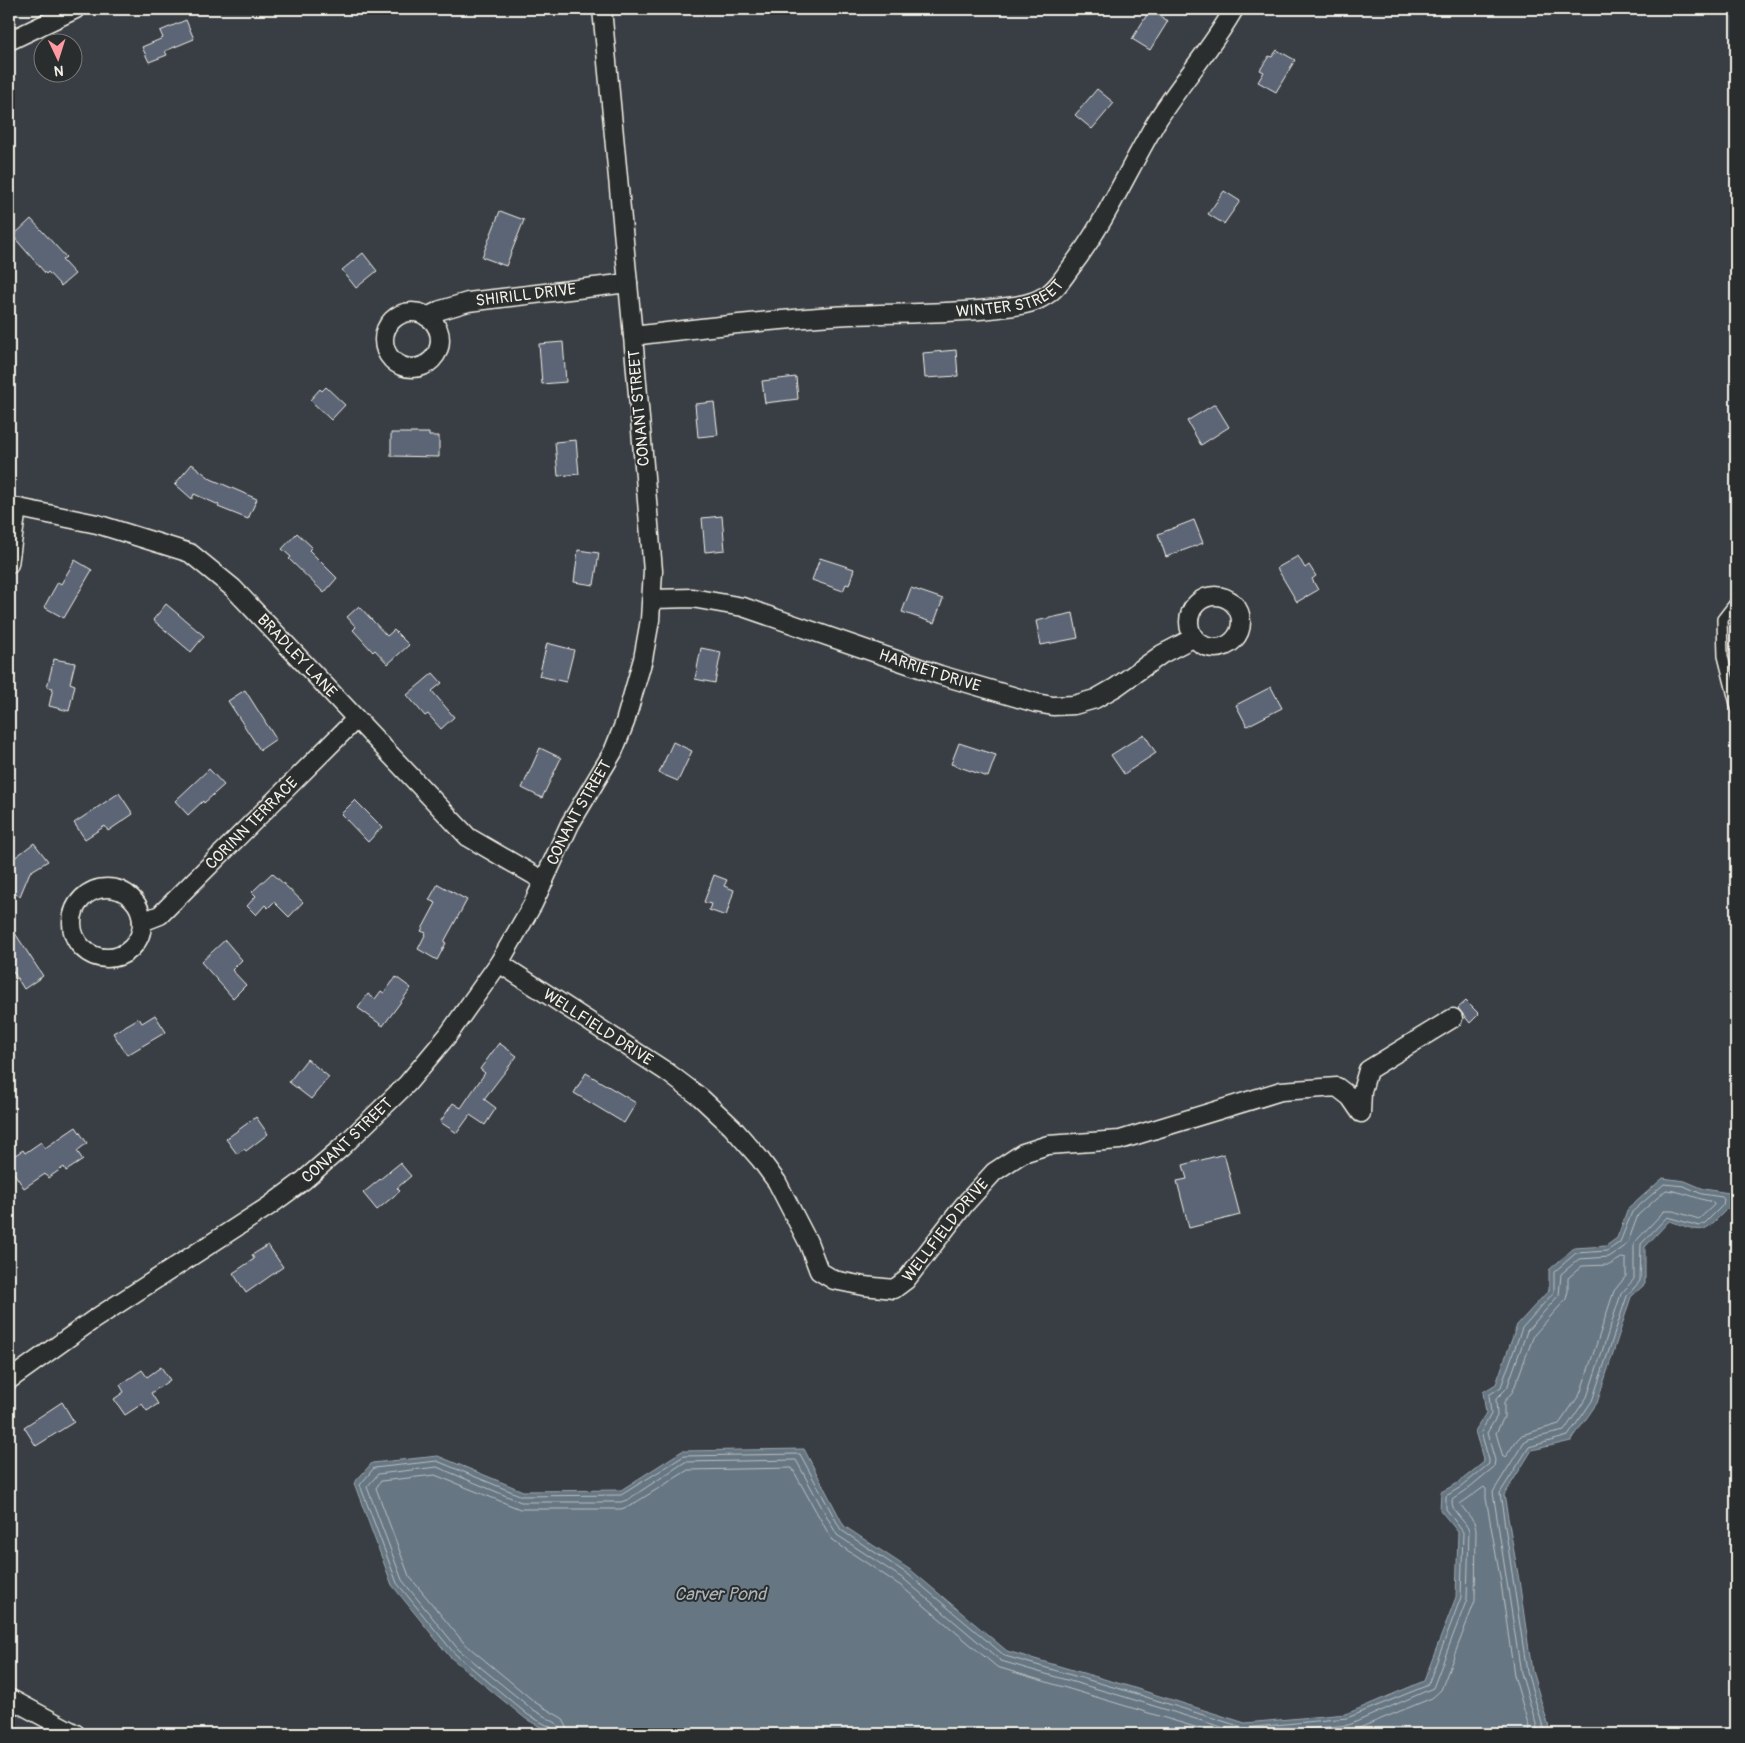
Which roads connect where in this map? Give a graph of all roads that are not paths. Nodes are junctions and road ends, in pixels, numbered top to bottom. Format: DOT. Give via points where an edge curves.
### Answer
graph roads {
  1 [pos="76,9"];
  2 [pos="602,9"];
  3 [pos="1234,9"];
  4 [pos="9,41"];
  5 [pos="628,283"];
  6 [pos="427,316"];
  7 [pos="633,336"];
  8 [pos="13,507"];
  9 [pos="9,564"];
  10 [pos="653,600"];
  11 [pos="1736,601"];
  12 [pos="1194,638"];
  13 [pos="1736,708"];
  14 [pos="356,719"];
  15 [pos="544,881"];
  16 [pos="142,922"];
  17 [pos="499,963"];
  18 [pos="1453,1018"];
  19 [pos="9,1380"];
  20 [pos="9,1698"];
  21 [pos="76,1734"];
  1 -- 4 [label="street"];
  2 -- 5 [label="street, CONANT STREET"];
  3 -- 7 [label="street, WINTER STREET" via="1159,118 1092,238 1066,275 1044,297 1009,306 944,313 782,320"];
  5 -- 6 [label="street, SHIRILL DRIVE" via="468,302"];
  5 -- 7 [label="street, CONANT STREET"];
  7 -- 10 [label="street, CONANT STREET"];
  8 -- 9 [label="street"];
  8 -- 14 [label="street, BRADLEY LANE" via="97,524 190,553 232,588"];
  10 -- 12 [label="street, HARRIET DRIVE" via="692,598 743,607 925,670 1053,706 1095,699 1162,654"];
  10 -- 15 [label="street, CONANT STREET" via="643,659 625,722 613,752 570,824"];
  11 -- 13 [label="lane" via="1722,619 1723,656"];
  14 -- 15 [label="street, BRADLEY LANE" via="468,837"];
  14 -- 16 [label="street, CORINN TERRACE" via="160,915"];
  15 -- 17 [label="street, CONANT STREET"];
  17 -- 18 [label="street, WELLFIELD DRIVE" via="667,1072 732,1127 776,1182 808,1242 818,1271 834,1280 894,1289 906,1280 964,1204 994,1172 1023,1153 1048,1145 1120,1140 1281,1091 1337,1087 1350,1097 1361,1114 1362,1091 1368,1070"];
  17 -- 19 [label="street, CONANT STREET" via="429,1060 385,1107 317,1170 270,1206 93,1320"];
  20 -- 21 [label="street"];
}
